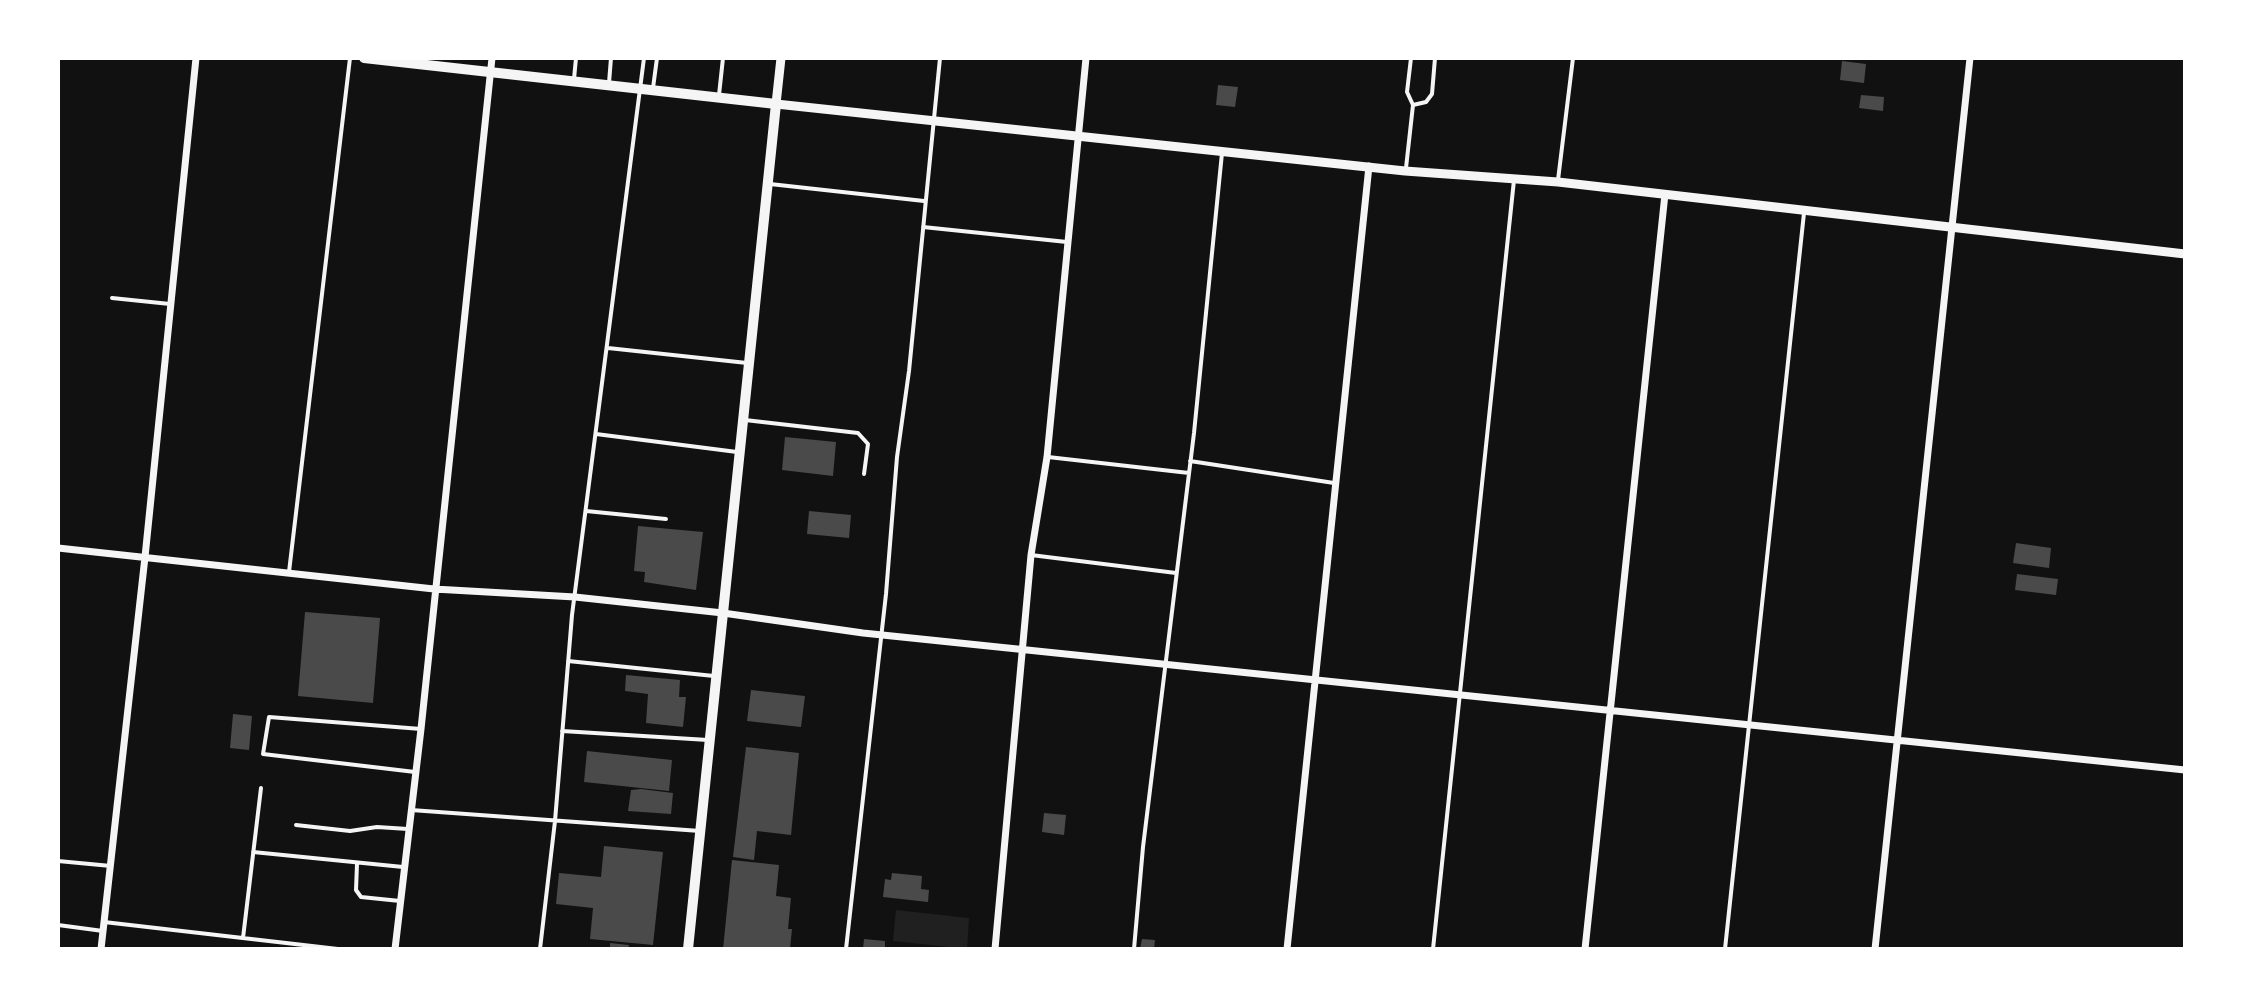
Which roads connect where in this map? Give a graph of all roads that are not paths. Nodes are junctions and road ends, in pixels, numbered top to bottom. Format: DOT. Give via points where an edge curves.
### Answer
graph roads {
  1 [pos="196,58"];
  2 [pos="350,58"];
  3 [pos="364,58"];
  4 [pos="492,58"];
  5 [pos="576,58"];
  6 [pos="611,58"];
  7 [pos="644,58"];
  8 [pos="657,58"];
  9 [pos="723,58"];
  10 [pos="781,58"];
  11 [pos="940,58"];
  12 [pos="1086,58"];
  13 [pos="1411,58"];
  14 [pos="1435,58"];
  15 [pos="1573,58"];
  16 [pos="1970,58"];
  17 [pos="490,73"];
  18 [pos="573,82"];
  19 [pos="608,85"];
  20 [pos="647,90"];
  21 [pos="719,98"];
  22 [pos="776,104"];
  23 [pos="1413,105"];
  24 [pos="933,120"];
  25 [pos="1078,135"];
  26 [pos="1222,151"];
  27 [pos="1369,166"];
  28 [pos="1405,171"];
  29 [pos="1514,178"];
  30 [pos="1558,182"];
  31 [pos="768,184"];
  32 [pos="1665,194"];
  33 [pos="925,201"];
  34 [pos="1804,210"];
  35 [pos="923,227"];
  36 [pos="1953,228"];
  37 [pos="1067,242"];
  38 [pos="2185,254"];
  39 [pos="112,298"];
  40 [pos="170,304"];
  41 [pos="607,348"];
  42 [pos="749,363"];
  43 [pos="743,420"];
  44 [pos="596,434"];
  45 [pos="740,452"];
  46 [pos="1047,457"];
  47 [pos="1190,461"];
  48 [pos="1189,473"];
  49 [pos="864,474"];
  50 [pos="1336,483"];
  51 [pos="586,511"];
  52 [pos="666,519"];
  53 [pos="58,548"];
  54 [pos="1031,555"];
  55 [pos="145,557"];
  56 [pos="289,572"];
  57 [pos="1176,573"];
  58 [pos="434,589"];
  59 [pos="575,597"];
  60 [pos="723,613"];
  61 [pos="881,634"];
  62 [pos="1024,648"];
  63 [pos="568,661"];
  64 [pos="1166,662"];
  65 [pos="717,676"];
  66 [pos="1315,680"];
  67 [pos="1459,694"];
  68 [pos="1610,710"];
  69 [pos="1749,725"];
  70 [pos="421,729"];
  71 [pos="562,731"];
  72 [pos="710,741"];
  73 [pos="1898,741"];
  74 [pos="2185,770"];
  75 [pos="415,772"];
  76 [pos="261,788"];
  77 [pos="411,810"];
  78 [pos="555,821"];
  79 [pos="296,825"];
  80 [pos="408,829"];
  81 [pos="701,831"];
  82 [pos="253,852"];
  83 [pos="58,861"];
  84 [pos="357,864"];
  85 [pos="111,866"];
  86 [pos="403,867"];
  87 [pos="400,901"];
  88 [pos="58,925"];
  89 [pos="104,927"];
  90 [pos="243,938"];
  91 [pos="101,949"];
  92 [pos="338,949"];
  93 [pos="395,949"];
  94 [pos="540,949"];
  95 [pos="688,949"];
  96 [pos="846,949"];
  97 [pos="995,949"];
  98 [pos="1134,949"];
  99 [pos="1287,949"];
  100 [pos="1433,949"];
  101 [pos="1585,949"];
  102 [pos="1725,949"];
  103 [pos="1875,949"];
  1 -- 40 [label="street"];
  2 -- 56 [label="lane"];
  3 -- 17 [label="main road"];
  4 -- 17 [label="street"];
  5 -- 18 [label="lane"];
  6 -- 19 [label="lane"];
  7 -- 20 [label="lane"];
  8 -- 20 [label="lane"];
  9 -- 21 [label="lane"];
  10 -- 22 [label="street"];
  11 -- 24 [label="lane"];
  12 -- 25 [label="street"];
  13 -- 23 [label="lane" via="1407,92"];
  14 -- 23 [label="lane" via="1432,94"];
  15 -- 30 [label="lane"];
  16 -- 36 [label="street"];
  17 -- 18 [label="main road"];
  17 -- 58 [label="street"];
  18 -- 19 [label="main road"];
  19 -- 20 [label="main road"];
  20 -- 21 [label="main road"];
  20 -- 41 [label="lane"];
  21 -- 22 [label="main road"];
  22 -- 24 [label="street"];
  22 -- 31 [label="main road"];
  23 -- 28 [label="lane"];
  24 -- 25 [label="street"];
  24 -- 33 [label="lane"];
  25 -- 26 [label="street"];
  25 -- 37 [label="street"];
  26 -- 27 [label="street"];
  26 -- 47 [label="lane"];
  27 -- 28 [label="street"];
  27 -- 50 [label="street"];
  28 -- 29 [label="street"];
  29 -- 30 [label="street"];
  29 -- 67 [label="lane"];
  30 -- 32 [label="street"];
  31 -- 33 [label="lane"];
  31 -- 42 [label="main road"];
  32 -- 34 [label="street"];
  32 -- 68 [label="street"];
  33 -- 35 [label="lane"];
  34 -- 36 [label="street"];
  34 -- 69 [label="lane"];
  35 -- 37 [label="lane"];
  35 -- 61 [label="lane"];
  36 -- 38 [label="street"];
  36 -- 73 [label="street"];
  37 -- 46 [label="street"];
  39 -- 40 [label="lane"];
  40 -- 55 [label="street"];
  41 -- 42 [label="lane"];
  41 -- 44 [label="lane"];
  42 -- 43 [label="main road"];
  43 -- 45 [label="main road"];
  43 -- 49 [label="lane" via="858,433 868,444"];
  44 -- 45 [label="lane"];
  44 -- 51 [label="lane"];
  45 -- 60 [label="main road"];
  46 -- 48 [label="lane"];
  46 -- 54 [label="street"];
  47 -- 48 [label="lane"];
  47 -- 50 [label="lane"];
  48 -- 57 [label="lane"];
  50 -- 66 [label="street"];
  51 -- 52 [label="lane"];
  51 -- 59 [label="lane"];
  53 -- 55 [label="street"];
  54 -- 57 [label="lane"];
  54 -- 62 [label="street"];
  55 -- 56 [label="street"];
  55 -- 85 [label="street"];
  56 -- 58 [label="street"];
  57 -- 64 [label="lane"];
  58 -- 59 [label="street"];
  58 -- 70 [label="street"];
  59 -- 60 [label="street"];
  59 -- 63 [label="lane"];
  60 -- 61 [label="street"];
  60 -- 65 [label="main road"];
  61 -- 62 [label="street"];
  61 -- 96 [label="lane"];
  62 -- 64 [label="street"];
  62 -- 97 [label="street"];
  63 -- 65 [label="lane"];
  63 -- 71 [label="lane"];
  64 -- 66 [label="street"];
  64 -- 98 [label="lane"];
  65 -- 72 [label="main road"];
  66 -- 67 [label="street"];
  66 -- 99 [label="street"];
  67 -- 68 [label="street"];
  67 -- 100 [label="lane"];
  68 -- 69 [label="street"];
  68 -- 101 [label="street"];
  69 -- 73 [label="street"];
  69 -- 102 [label="lane"];
  70 -- 75 [label="street"];
  70 -- 75 [label="lane" via="269,717 263,754"];
  71 -- 72 [label="lane"];
  71 -- 78 [label="lane"];
  72 -- 81 [label="main road"];
  73 -- 74 [label="street"];
  73 -- 103 [label="street"];
  75 -- 77 [label="street"];
  76 -- 82 [label="lane"];
  77 -- 78 [label="lane"];
  77 -- 80 [label="street"];
  78 -- 81 [label="lane"];
  78 -- 94 [label="lane"];
  79 -- 80 [label="lane" via="350,831"];
  80 -- 86 [label="street"];
  81 -- 95 [label="main road"];
  82 -- 84 [label="lane"];
  82 -- 90 [label="lane"];
  83 -- 85 [label="lane"];
  84 -- 86 [label="lane"];
  84 -- 87 [label="lane" via="356,890 361,897"];
  85 -- 89 [label="street"];
  86 -- 87 [label="street"];
  87 -- 93 [label="street"];
  88 -- 89 [label="lane"];
  89 -- 90 [label="lane"];
  89 -- 91 [label="street"];
  90 -- 92 [label="lane"];
}
